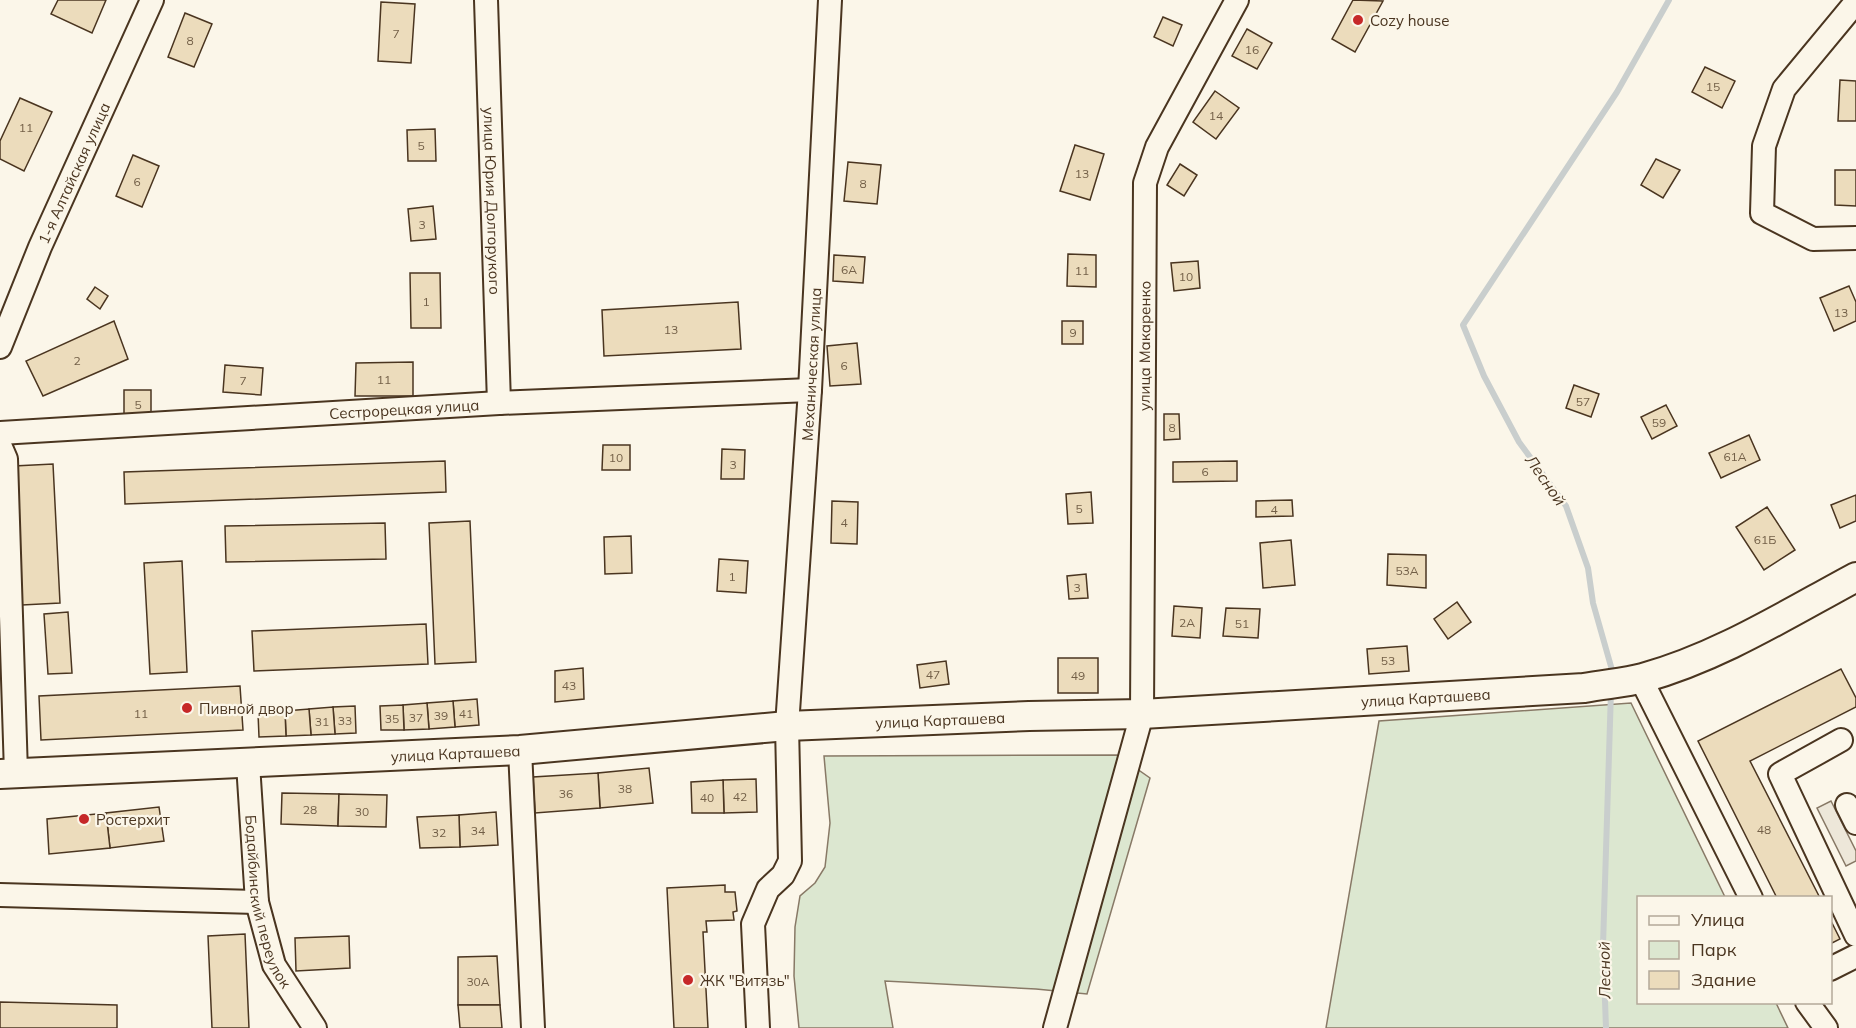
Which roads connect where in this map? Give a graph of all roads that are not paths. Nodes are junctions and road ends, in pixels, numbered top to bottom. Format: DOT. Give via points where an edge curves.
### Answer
graph roads {
  1 [pos="152,0"];
  2 [pos="486,0"];
  3 [pos="830,0"];
  4 [pos="1237,0"];
  5 [pos="1856,2"];
  6 [pos="1856,238"];
  7 [pos="0,347"];
  8 [pos="810,390"];
  9 [pos="499,403"];
  10 [pos="0,433"];
  11 [pos="0,445"];
  12 [pos="1856,578"];
  13 [pos="1630,680"];
  14 [pos="1142,714"];
  15 [pos="787,726"];
  16 [pos="1841,740"];
  17 [pos="519,750"];
  18 [pos="248,764"];
  19 [pos="8,773"];
  20 [pos="0,895"];
  21 [pos="1750,896"];
  22 [pos="257,902"];
  23 [pos="1856,935"];
  24 [pos="1856,956"];
  25 [pos="1832,968"];
  26 [pos="1808,1004"];
  27 [pos="311,1026"];
  28 [pos="533,1028"];
  29 [pos="758,1028"];
  30 [pos="1055,1028"];
  31 [pos="1826,1028"];
  1 -- 7 [label="street, 1-я Алтайская улица" via="40,247"];
  2 -- 9 [label="street, улица Юрия Долгорукого"];
  3 -- 8 [label="street, Механическая улица"];
  4 -- 14 [label="street, улица Макаренко" via="1157,147 1145,183"];
  5 -- 6 [label="street" via="1784,89 1764,146 1762,213 1813,239"];
  8 -- 9 [label="street, Сестрорецкая улица"];
  8 -- 15 [label="street, Механическая улица"];
  9 -- 10 [label="street, Сестрорецкая улица"];
  11 -- 19 [label="street" via="6,459"];
  12 -- 13 [label="main road, улица Карташева" via="1728,646"];
  13 -- 14 [label="main road, улица Карташева" via="1584,688"];
  13 -- 21 [label="street"];
  14 -- 15 [label="main road, улица Карташева"];
  14 -- 30 [label="street, улица Макаренко"];
  15 -- 17 [label="main road, улица Карташева"];
  15 -- 29 [label="street, Механическая улица" via="790,861 783,875 768,889 753,924"];
  16 -- 23 [label="street" via="1780,774"];
  17 -- 18 [label="main road, улица Карташева"];
  17 -- 28 [label="street"];
  18 -- 19 [label="main road, улица Карташева"];
  18 -- 22 [label="street, Бодайбинский переулок"];
  20 -- 22 [label="street"];
  22 -- 27 [label="street, Бодайбинский переулок" via="274,965"];
  24 -- 25 [label="street"];
  26 -- 31 [label="street"];
}
